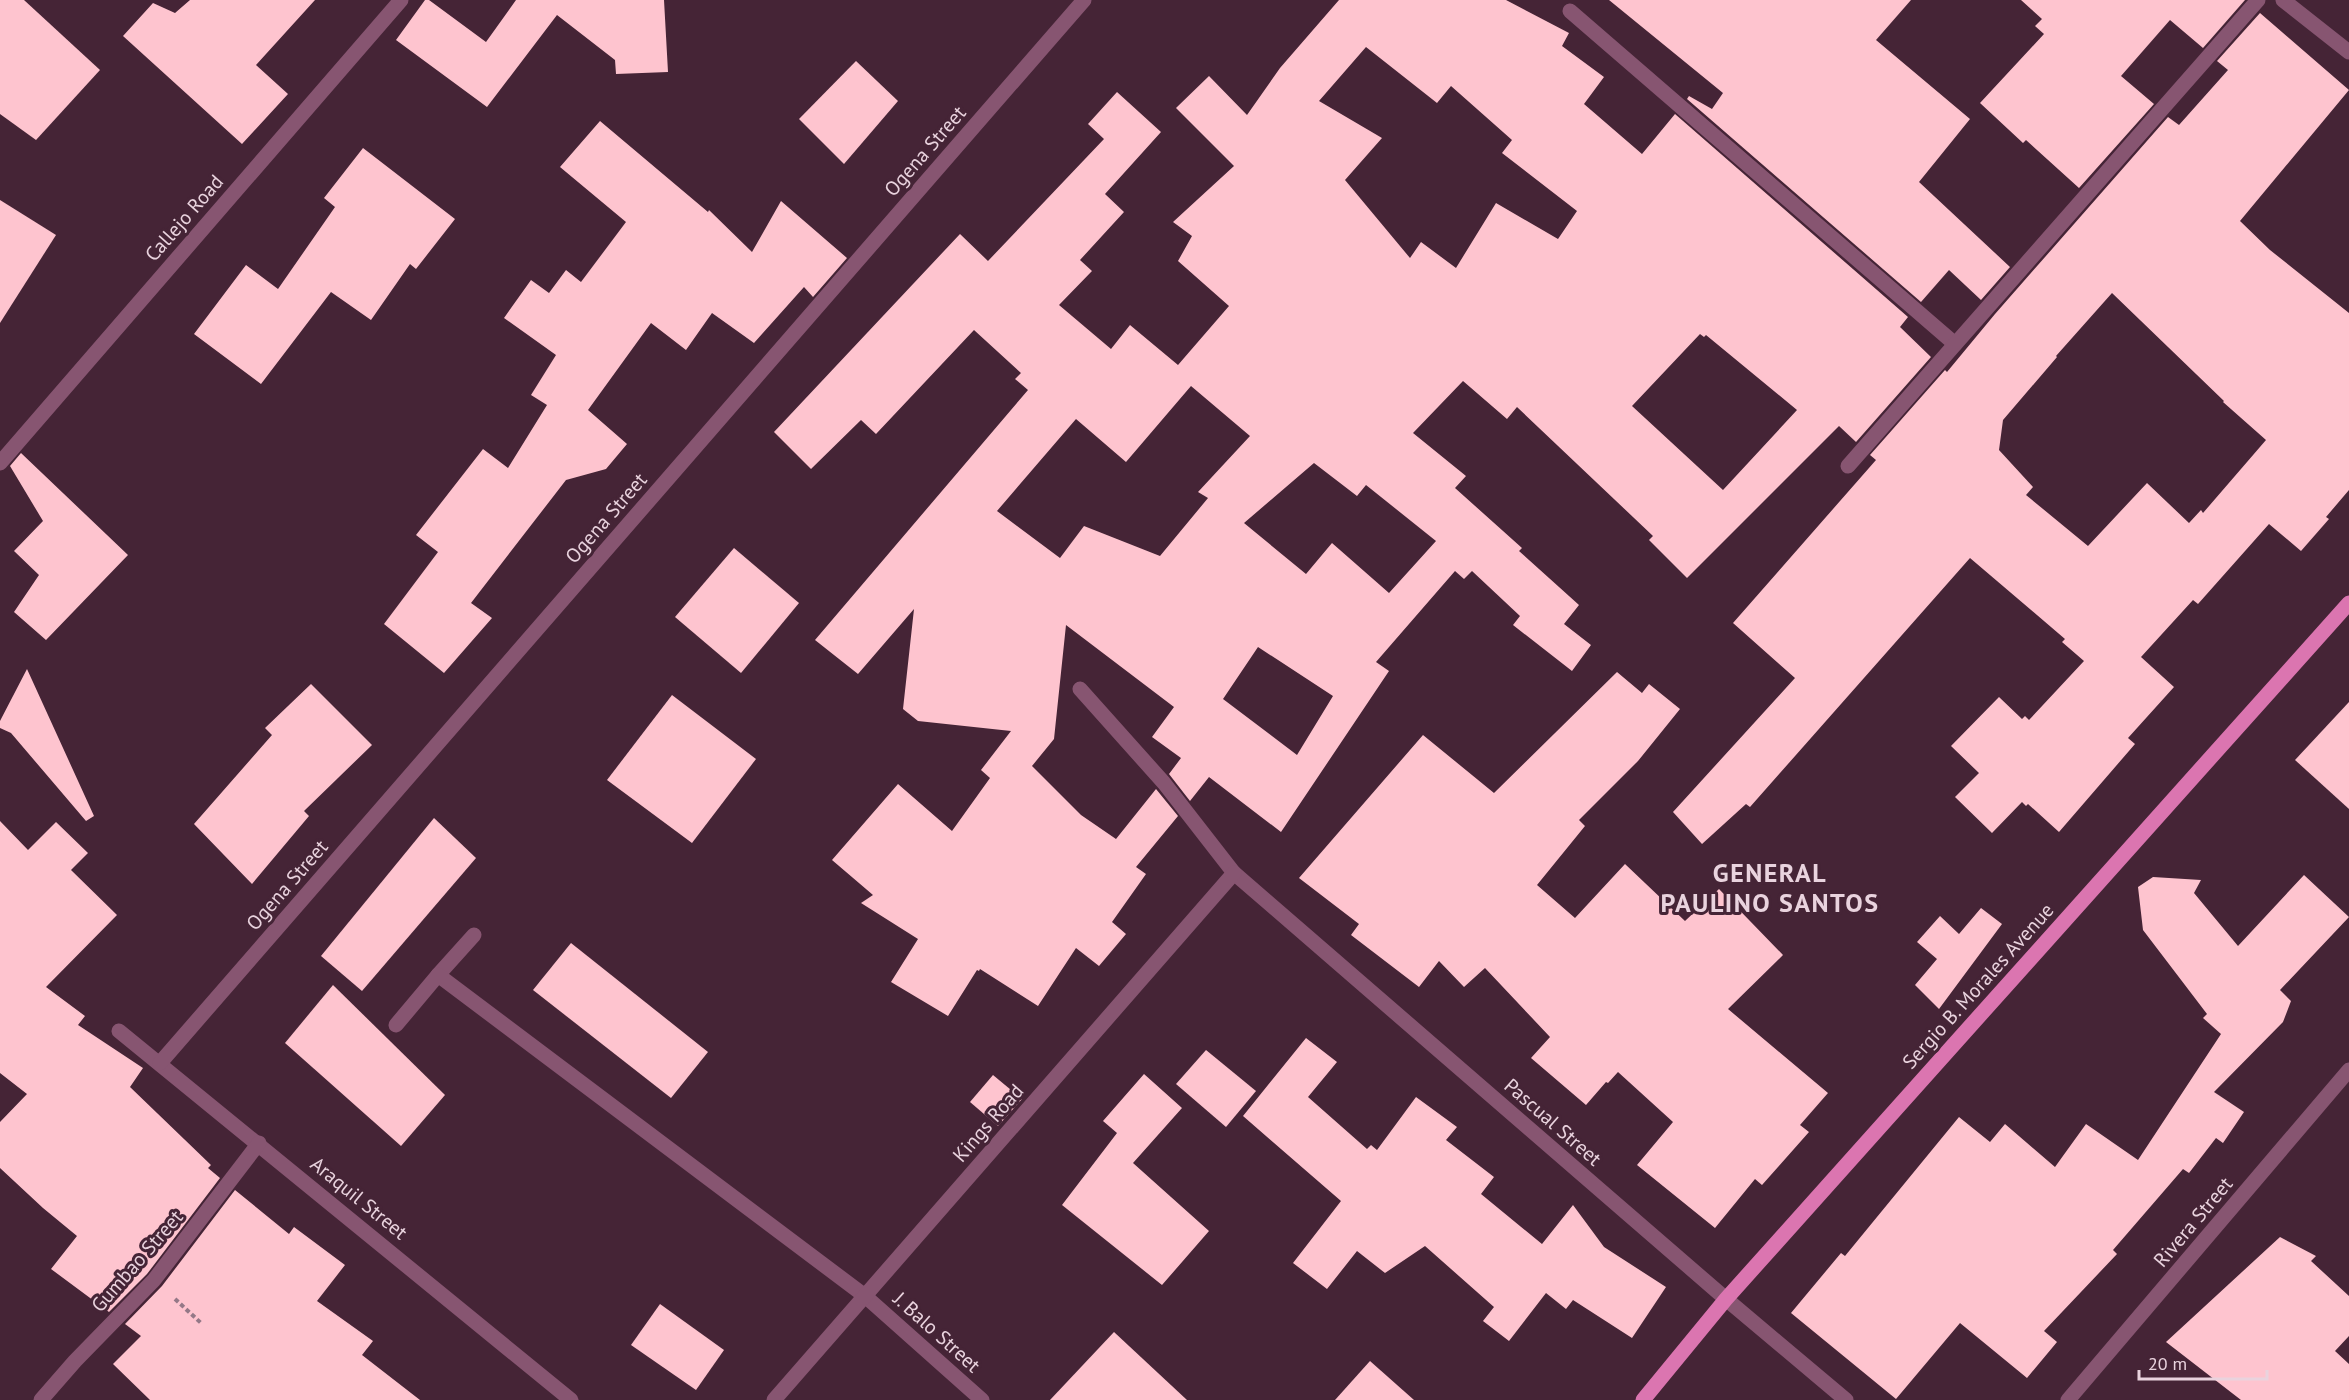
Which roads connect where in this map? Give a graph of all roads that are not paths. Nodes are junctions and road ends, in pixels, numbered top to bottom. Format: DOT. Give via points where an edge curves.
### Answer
graph roads {
  1 [pos="400,0"];
  2 [pos="1084,0"];
  3 [pos="2258,0"];
  4 [pos="2283,0"];
  5 [pos="1569,11"];
  6 [pos="2349,52"];
  7 [pos="1955,344"];
  8 [pos="0,463"];
  9 [pos="1848,466"];
  10 [pos="2349,604"];
  11 [pos="1080,689"];
  12 [pos="1234,873"];
  13 [pos="474,934"];
  14 [pos="438,975"];
  15 [pos="396,1025"];
  16 [pos="120,1030"];
  17 [pos="160,1063"];
  18 [pos="2349,1070"];
  19 [pos="259,1143"];
  20 [pos="865,1296"];
  21 [pos="1726,1299"];
  22 [pos="41,1400"];
  23 [pos="571,1400"];
  24 [pos="774,1400"];
  25 [pos="982,1400"];
  26 [pos="1642,1400"];
  27 [pos="1846,1400"];
  28 [pos="2068,1400"];
  1 -- 8 [label="street, Callejo Road"];
  2 -- 17 [label="street, Ogena Street"];
  3 -- 7 [label="street"];
  4 -- 6 [label="street"];
  5 -- 7 [label="street"];
  7 -- 9 [label="street"];
  10 -- 21 [label="main road, Sergio B. Morales Avenue"];
  11 -- 12 [label="street, Pascual Street" via="1164,783"];
  12 -- 20 [label="street, Kings Road"];
  12 -- 21 [label="street, Pascual Street"];
  13 -- 14 [label="street"];
  14 -- 15 [label="street"];
  14 -- 20 [label="street, J. Balo Street"];
  16 -- 17 [label="street, Araquil Street"];
  17 -- 19 [label="street, Araquil Street"];
  18 -- 28 [label="street, Rivera Street"];
  19 -- 22 [label="street, Gumbao Street" via="154,1280"];
  19 -- 23 [label="street, Araquil Street"];
  20 -- 24 [label="street, Kings Road"];
  20 -- 25 [label="street, J. Balo Street"];
  21 -- 26 [label="main road, Sergio B. Morales Avenue"];
  21 -- 27 [label="street, Pascual Street"];
}
